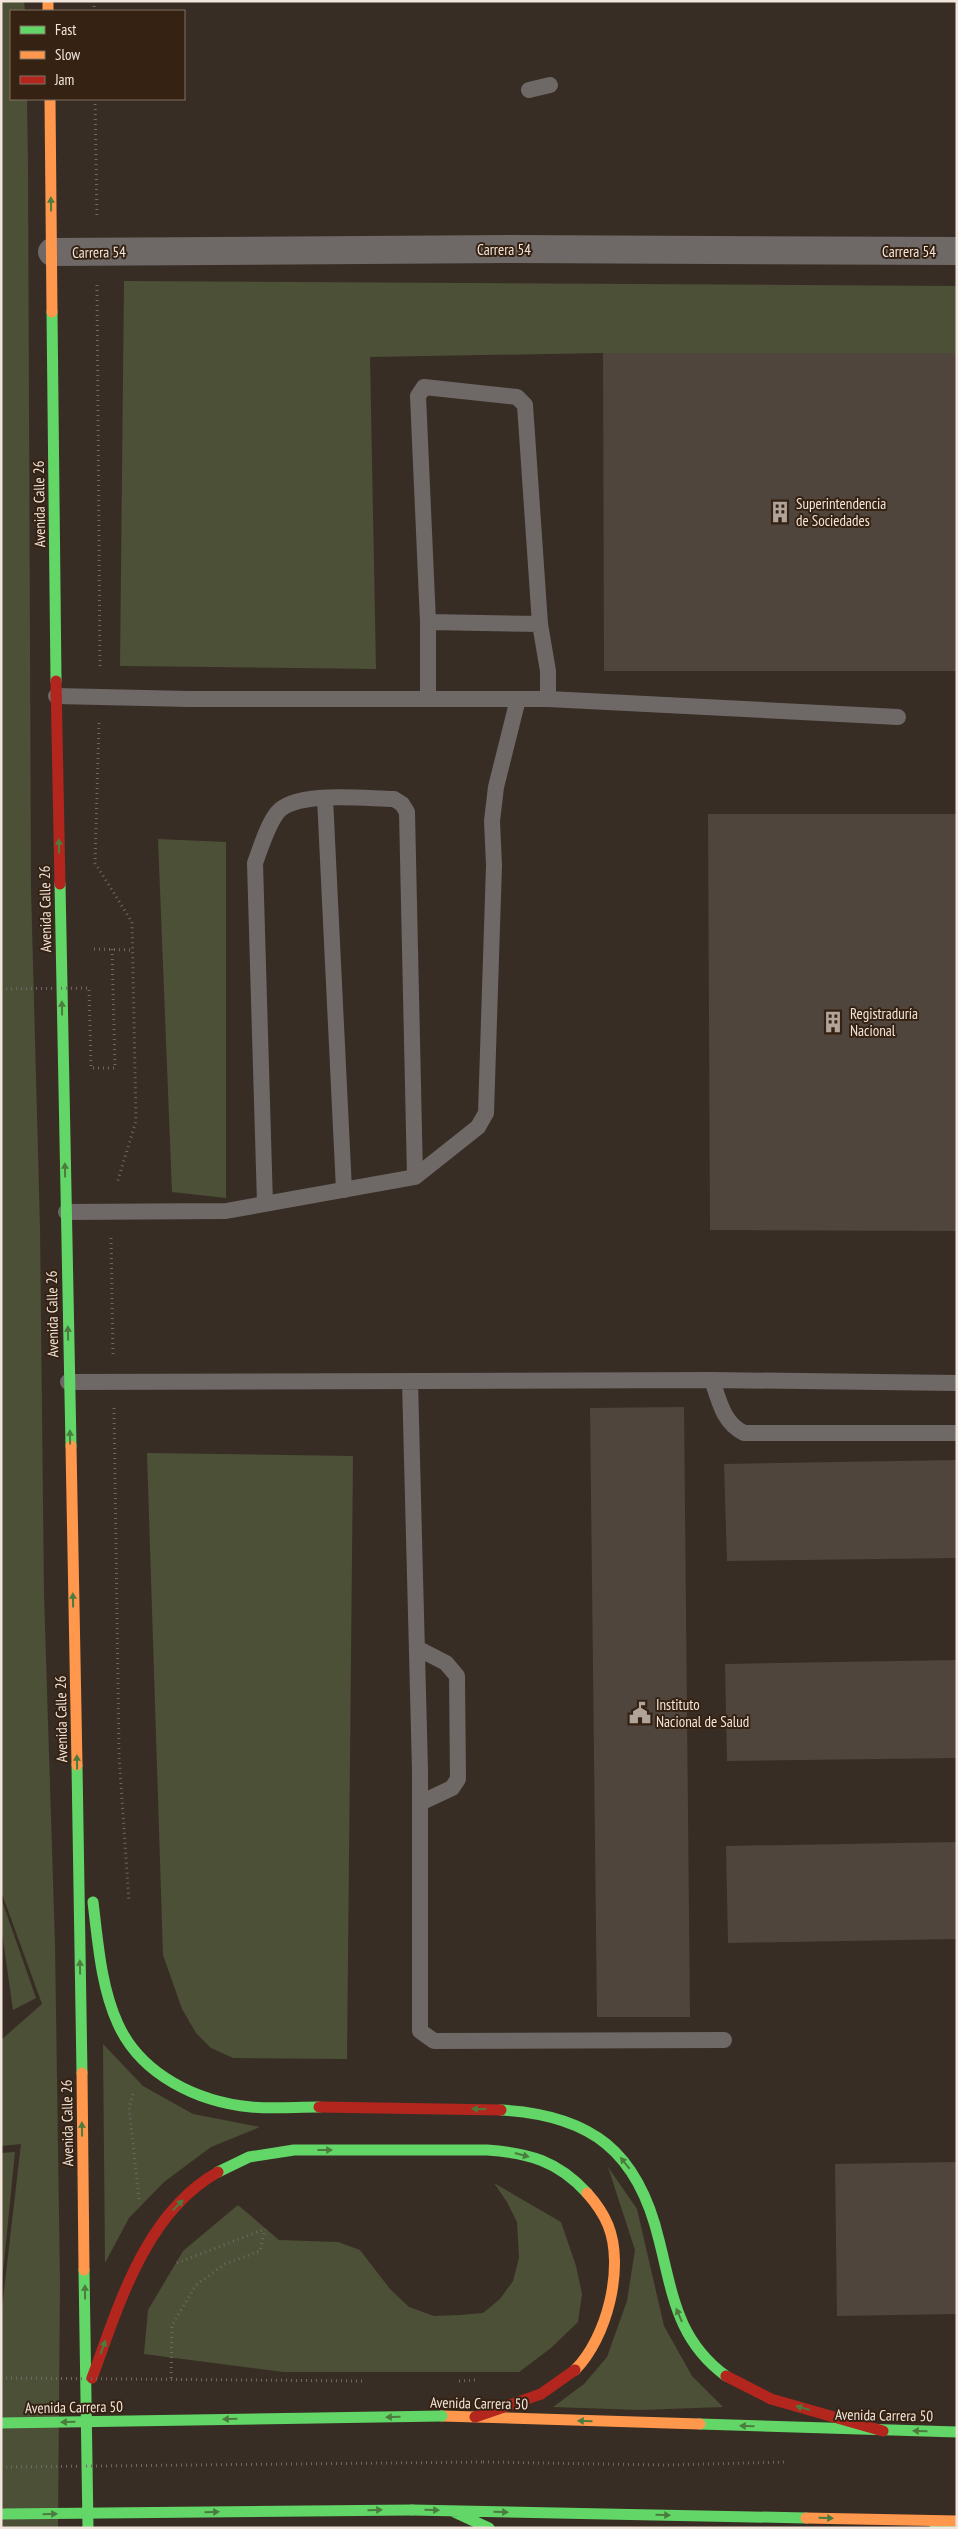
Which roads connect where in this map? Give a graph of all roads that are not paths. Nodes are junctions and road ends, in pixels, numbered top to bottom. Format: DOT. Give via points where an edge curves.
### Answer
graph roads {
  1 [pos="550,85"];
  2 [pos="529,90"];
  3 [pos="50,100"];
  4 [pos="957,251"];
  5 [pos="52,252"];
  6 [pos="428,622"];
  7 [pos="540,624"];
  8 [pos="56,696"];
  9 [pos="428,698"];
  10 [pos="518,699"];
  11 [pos="548,699"];
  12 [pos="898,717"];
  13 [pos="325,798"];
  14 [pos="415,1177"];
  15 [pos="344,1190"];
  16 [pos="265,1204"];
  17 [pos="66,1212"];
  18 [pos="712,1380"];
  19 [pos="410,1381"];
  20 [pos="68,1382"];
  21 [pos="957,1383"];
  22 [pos="957,1433"];
  23 [pos="417,1648"];
  24 [pos="420,1803"];
  25 [pos="78,1811"];
  26 [pos="724,2040"];
  27 [pos="86,2393"];
  28 [pos="475,2417"];
  29 [pos="1,2423"];
  30 [pos="883,2431"];
  31 [pos="957,2432"];
  32 [pos="452,2511"];
  33 [pos="1,2514"];
  34 [pos="957,2521"];
  35 [pos="88,2528"];
  36 [pos="489,2528"];
  37 [pos="935,2528"];
  1 -- 2 [label="lane"];
  5 -- 3 [label="main road, Avenida Calle 26, one-way"];
  4 -- 5 [label="street, Carrera 54" via="501,249"];
  5 -- 8 [label="main road, Avenida Calle 26"];
  6 -- 7 [label="lane"];
  6 -- 7 [label="lane" via="418,396 424,387 517,397 526,405"];
  6 -- 9 [label="lane"];
  7 -- 11 [label="lane" via="548,671"];
  8 -- 9 [label="lane"];
  17 -- 8 [label="main road, Avenida Calle 26, one-way"];
  9 -- 10 [label="lane"];
  10 -- 11 [label="lane"];
  10 -- 14 [label="lane" via="496,787 492,821 494,865 486,1113 478,1127"];
  11 -- 12 [label="lane"];
  13 -- 14 [label="lane" via="394,799 407,812"];
  13 -- 15 [label="lane"];
  13 -- 16 [label="lane" via="293,802 282,807 255,863"];
  14 -- 15 [label="lane"];
  15 -- 16 [label="lane"];
  16 -- 17 [label="lane" via="226,1212"];
  20 -- 17 [label="main road, Avenida Calle 26, one-way"];
  18 -- 19 [label="lane"];
  18 -- 21 [label="lane"];
  18 -- 22 [label="lane" via="726,1418 734,1428 744,1432"];
  19 -- 20 [label="lane"];
  19 -- 23 [label="lane"];
  25 -- 20 [label="main road, Avenida Calle 26, one-way"];
  23 -- 24 [label="lane"];
  23 -- 24 [label="lane" via="446,1663 457,1676 458,1778 452,1788"];
  24 -- 26 [label="lane" via="420,2031 425,2037 434,2041"];
  27 -- 25 [label="main road, Avenida Calle 26, one-way"];
  30 -- 25 [label="main road, one-way" via="760,2396 709,2364 690,2338 677,2312 648,2202 636,2177 604,2141 581,2126 550,2116 508,2110 243,2106 194,2094 163,2076 142,2059 125,2038 112,2008"];
  27 -- 28 [label="main road, one-way" via="121,2300 147,2244 192,2191 235,2162 294,2150 503,2150 547,2161 580,2185 598,2205 612,2235 617,2272 607,2311 592,2347 578,2368 534,2400"];
  27 -- 35 [label="main road, Avenida Calle 26"];
  28 -- 29 [label="main road, Avenida Carrera 50, one-way, bridge"];
  30 -- 28 [label="main road, Avenida Carrera 50, one-way"];
  31 -- 30 [label="main road, Avenida Carrera 50, one-way"];
  33 -- 32 [label="main road, one-way, bridge"];
  32 -- 34 [label="main road, one-way"];
  32 -- 36 [label="main road"];
  34 -- 37 [label="main road"];
}
